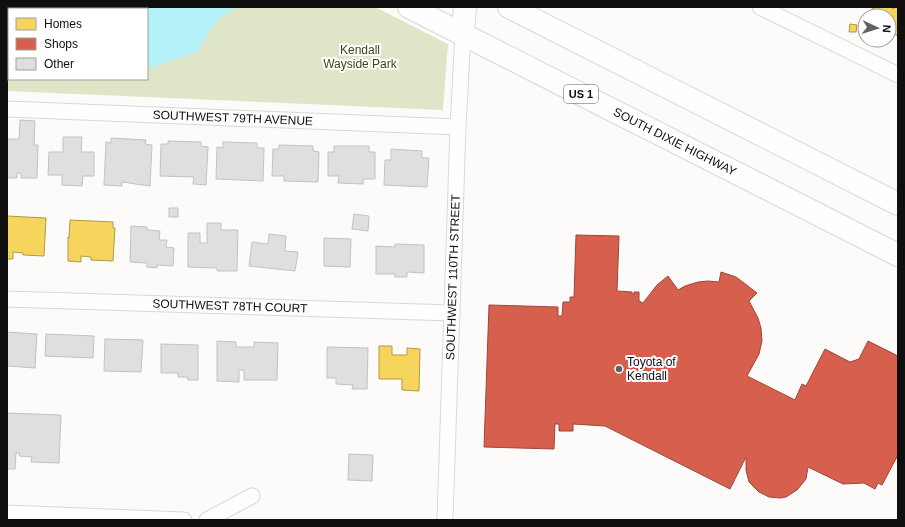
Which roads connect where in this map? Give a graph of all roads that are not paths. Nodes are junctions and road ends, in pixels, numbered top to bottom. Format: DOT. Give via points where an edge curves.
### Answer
graph roads {
  1 [pos="409,7"];
  2 [pos="465,7"];
  3 [pos="509,7"];
  4 [pos="760,7"];
  5 [pos="463,34"];
  6 [pos="898,75"];
  7 [pos="7,109"];
  8 [pos="458,127"];
  9 [pos="898,204"];
  10 [pos="898,255"];
  11 [pos="7,298"];
  12 [pos="452,314"];
  13 [pos="252,496"];
  14 [pos="7,513"];
  15 [pos="184,520"];
  16 [pos="207,520"];
  17 [pos="445,520"];
  1 -- 5 [label="highway, SOUTH DIXIE HIGHWAY / US 1"];
  2 -- 5 [label="highway"];
  3 -- 9 [label="highway"];
  4 -- 6 [label="street"];
  5 -- 8 [label="street, SOUTHWEST 110TH STREET"];
  5 -- 10 [label="highway, SOUTH DIXIE HIGHWAY / US 1"];
  7 -- 8 [label="street, SOUTHWEST 79TH AVENUE"];
  8 -- 12 [label="street, SOUTHWEST 110TH STREET"];
  11 -- 12 [label="street, SOUTHWEST 78TH COURT"];
  12 -- 17 [label="street, SOUTHWEST 110TH STREET"];
  13 -- 16 [label="street"];
  14 -- 15 [label="street"];
}
